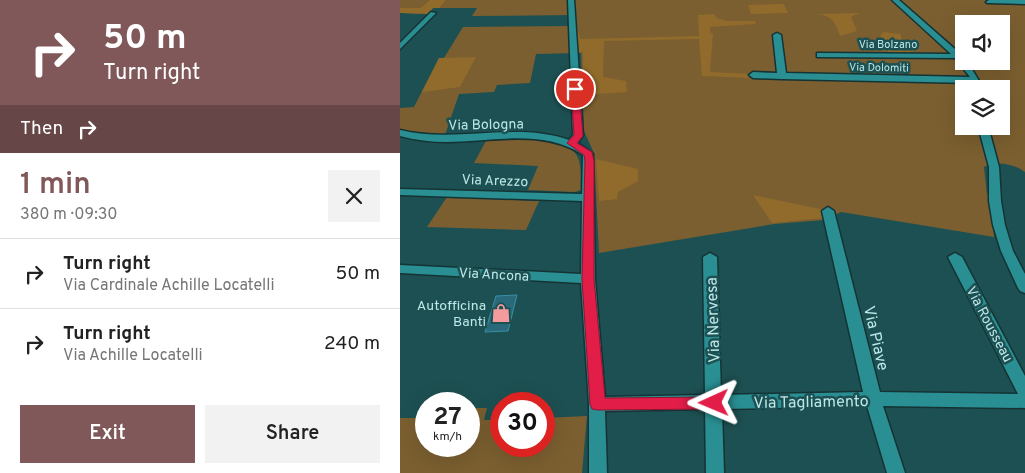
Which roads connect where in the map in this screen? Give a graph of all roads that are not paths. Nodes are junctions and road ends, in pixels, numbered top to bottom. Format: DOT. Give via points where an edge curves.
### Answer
graph roads {
  1 [pos="571,0"];
  2 [pos="895,0"];
  3 [pos="989,2"];
  4 [pos="1025,2"];
  5 [pos="433,13"];
  6 [pos="777,36"];
  7 [pos="400,47"];
  8 [pos="820,55"];
  9 [pos="955,55"];
  10 [pos="955,56"];
  11 [pos="968,70"];
  12 [pos="752,75"];
  13 [pos="782,76"];
  14 [pos="976,80"];
  15 [pos="400,133"];
  16 [pos="985,135"];
  17 [pos="572,143"];
  18 [pos="400,192"];
  19 [pos="589,198"];
  20 [pos="828,211"];
  21 [pos="710,257"];
  22 [pos="955,257"];
  23 [pos="400,269"];
  24 [pos="588,279"];
  25 [pos="1025,288"];
  26 [pos="1025,391"];
  27 [pos="873,399"];
  28 [pos="1025,401"];
  29 [pos="714,403"];
  30 [pos="598,404"];
  31 [pos="598,473"];
  32 [pos="715,473"];
  33 [pos="896,473"];
  1 -- 17 [label="street" via="578,136"];
  2 -- 9 [label="street"];
  3 -- 4 [label="street"];
  5 -- 7 [label="street"];
  6 -- 13 [label="street"];
  8 -- 10 [label="street, Via Bolzano"];
  11 -- 14 [label="street"];
  12 -- 13 [label="street, Via Dolomiti"];
  13 -- 14 [label="street, Via Dolomiti"];
  15 -- 17 [label="street, Via Bologna" via="446,139 542,136"];
  16 -- 25 [label="street" via="994,167 999,225 1007,251"];
  17 -- 19 [label="street" via="588,154"];
  18 -- 19 [label="street, Via Arezzo"];
  19 -- 24 [label="street"];
  20 -- 27 [label="street, Via Piave"];
  21 -- 29 [label="street, Via Nervesa"];
  22 -- 26 [label="street, Via Rousseau"];
  23 -- 24 [label="street, Via Ancona"];
  24 -- 30 [label="street"];
  27 -- 28 [label="street, Via Tagliamento"];
  27 -- 29 [label="street, Via Tagliamento"];
  27 -- 33 [label="street, Via Piave"];
  29 -- 30 [label="street, Via Tagliamento"];
  29 -- 32 [label="street, Via Nervesa"];
  30 -- 31 [label="street"];
}
